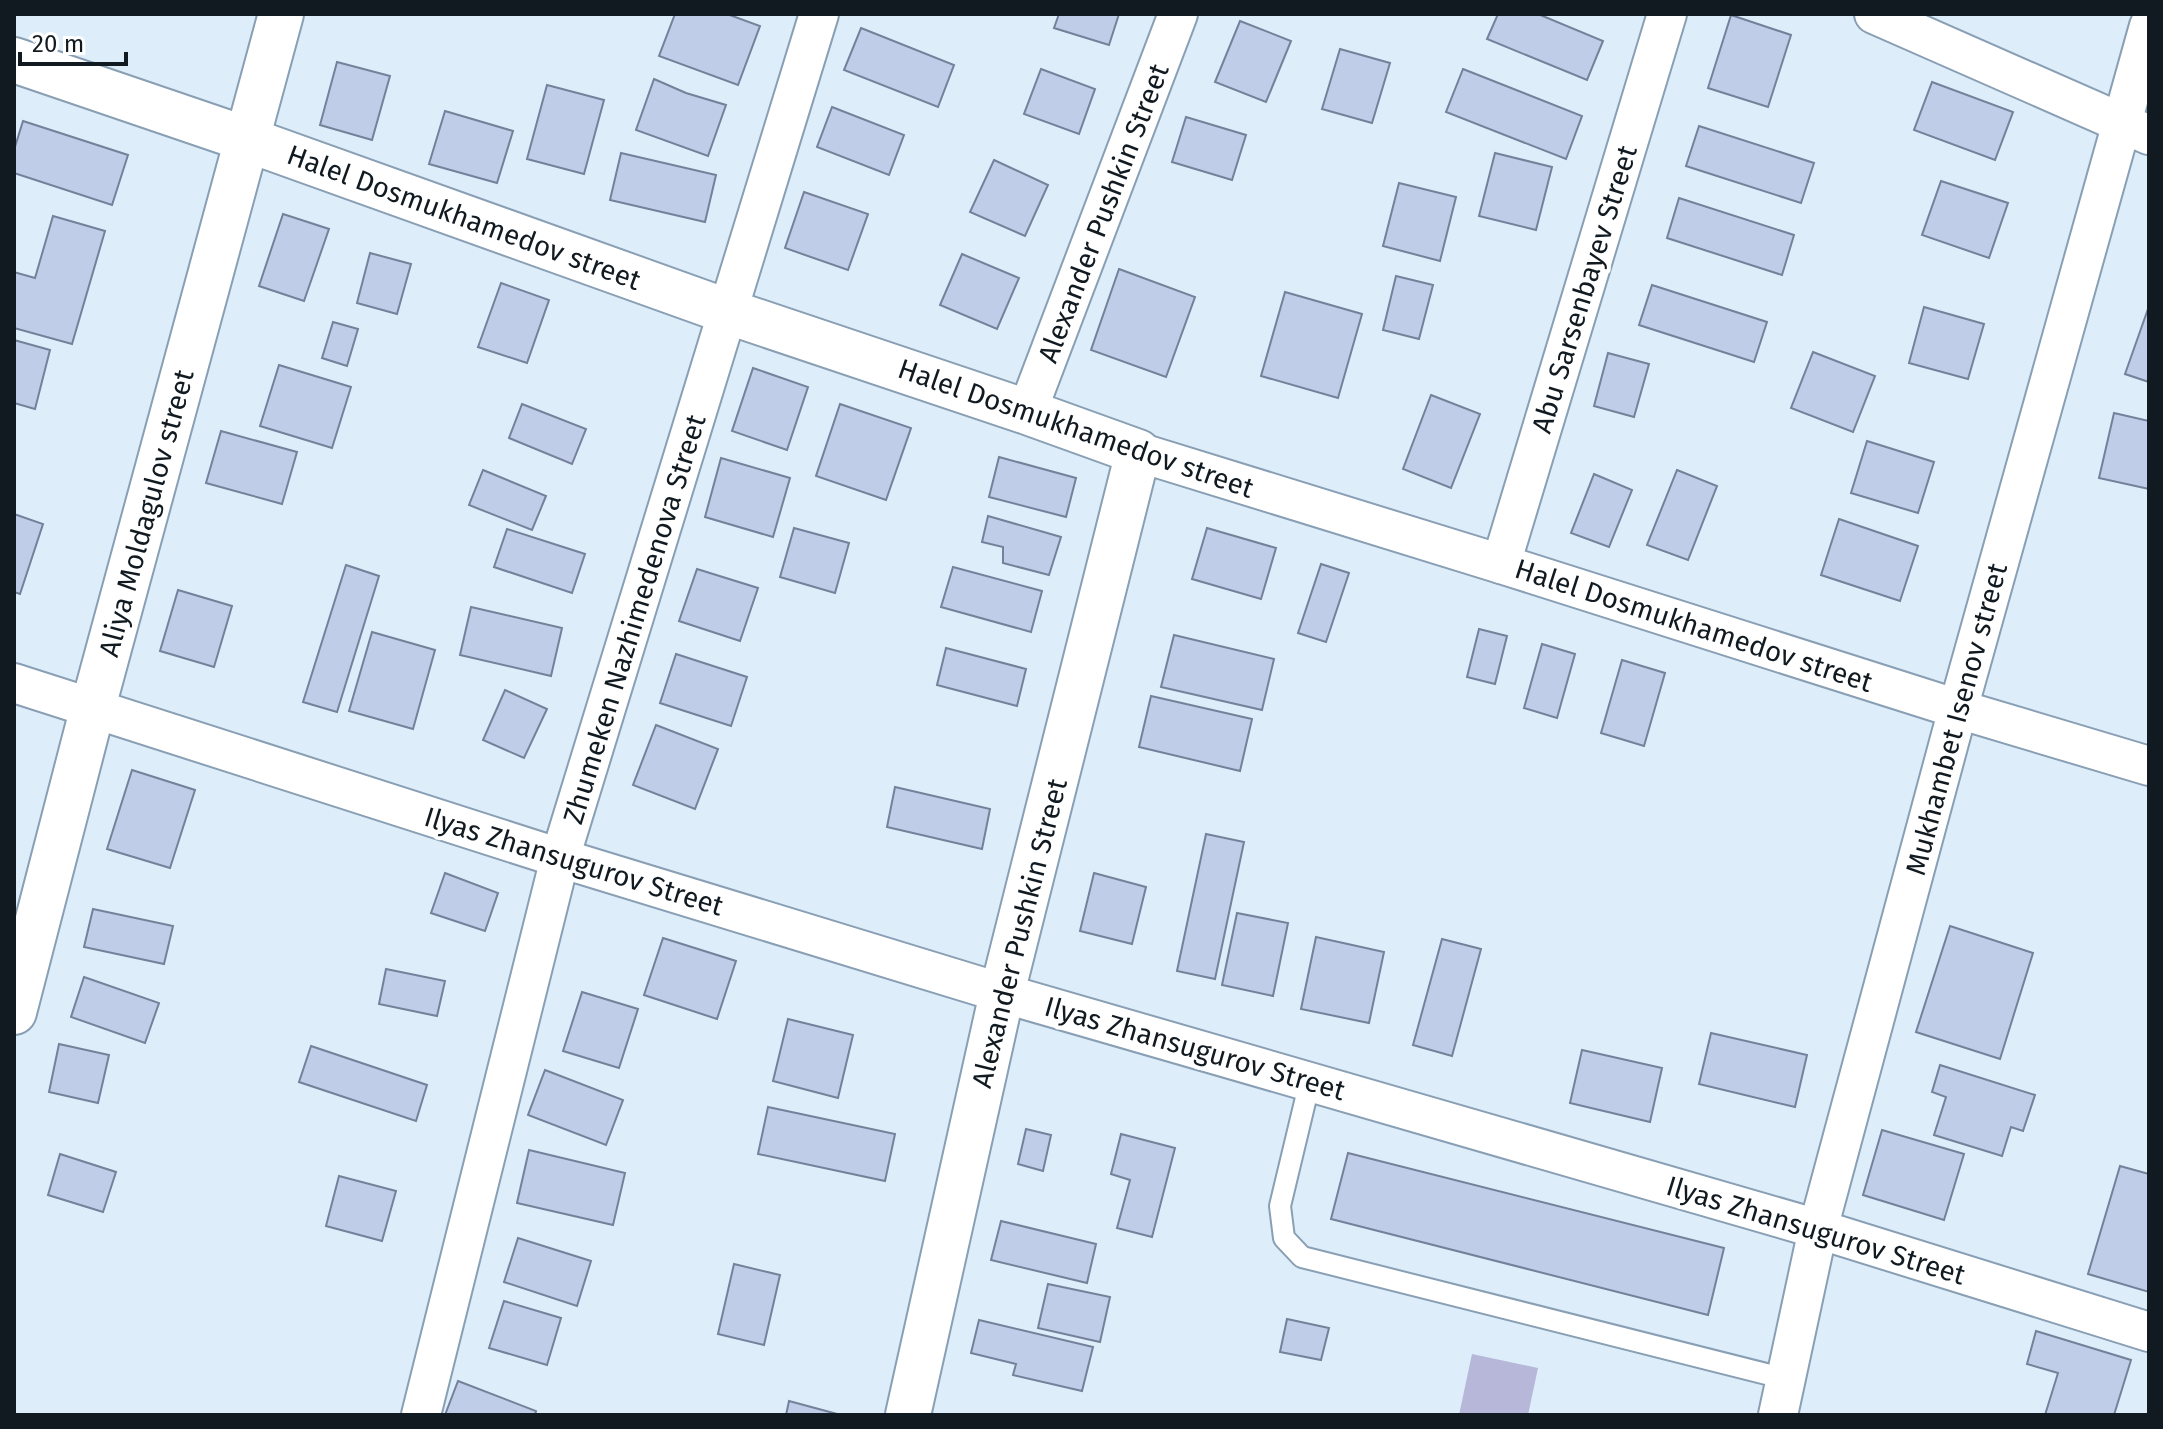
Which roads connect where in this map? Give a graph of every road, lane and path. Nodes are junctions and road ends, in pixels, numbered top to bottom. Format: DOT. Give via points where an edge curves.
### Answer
graph roads {
  1 [pos="281,14"];
  2 [pos="819,14"];
  3 [pos="1178,14"];
  4 [pos="1667,14"];
  5 [pos="1874,14"];
  6 [pos="2149,26"];
  7 [pos="14,60"];
  8 [pos="2136,129"];
  9 [pos="246,139"];
  10 [pos="729,312"];
  11 [pos="1027,412"];
  12 [pos="1138,452"];
  13 [pos="1501,564"];
  14 [pos="14,683"];
  15 [pos="93,707"];
  16 [pos="1958,709"];
  17 [pos="2149,766"];
  18 [pos="560,858"];
  19 [pos="1002,993"];
  20 [pos="14,1012"];
  21 [pos="1310,1081"];
  22 [pos="1818,1229"];
  23 [pos="2149,1332"];
  24 [pos="1782,1397"];
  25 [pos="421,1415"];
  26 [pos="908,1415"];
  1 -- 9 [label="street, Aliya Moldagulov street"];
  2 -- 10 [label="street, Zhumeken Nazhimedenova Street"];
  3 -- 11 [label="street, Alexander Pushkin Street"];
  4 -- 13 [label="street, Abu Sarsenbayev Street"];
  5 -- 8 [label="street"];
  6 -- 8 [label="street, Mukhambet Isenov street"];
  7 -- 9 [label="street, Halel Dosmukhamedov street"];
  8 -- 16 [label="street, Mukhambet Isenov street"];
  9 -- 10 [label="street, Halel Dosmukhamedov street"];
  9 -- 15 [label="street, Aliya Moldagulov street"];
  10 -- 11 [label="street, Halel Dosmukhamedov street"];
  10 -- 18 [label="street, Zhumeken Nazhimedenova Street"];
  11 -- 12 [label="street, Halel Dosmukhamedov street"];
  12 -- 13 [label="street, Halel Dosmukhamedov street"];
  12 -- 19 [label="street, Alexander Pushkin Street"];
  13 -- 16 [label="street, Halel Dosmukhamedov street"];
  14 -- 15 [label="street, Ilyas Zhansugurov Street"];
  15 -- 18 [label="street, Ilyas Zhansugurov Street"];
  15 -- 20 [label="street, Aliya Moldagulov street"];
  16 -- 17 [label="street, Halel Dosmukhamedov street"];
  16 -- 22 [label="street, Mukhambet Isenov street"];
  18 -- 19 [label="street, Ilyas Zhansugurov Street"];
  18 -- 25 [label="street, Zhumeken Nazhimedenova Street"];
  19 -- 21 [label="street, Ilyas Zhansugurov Street"];
  19 -- 26 [label="street, Alexander Pushkin Street"];
  21 -- 22 [label="street, Ilyas Zhansugurov Street"];
  21 -- 24 [label="lane" via="1280,1206 1284,1238 1302,1257"];
  22 -- 23 [label="street, Ilyas Zhansugurov Street"];
  22 -- 24 [label="street, Mukhambet Isenov street"];
}
